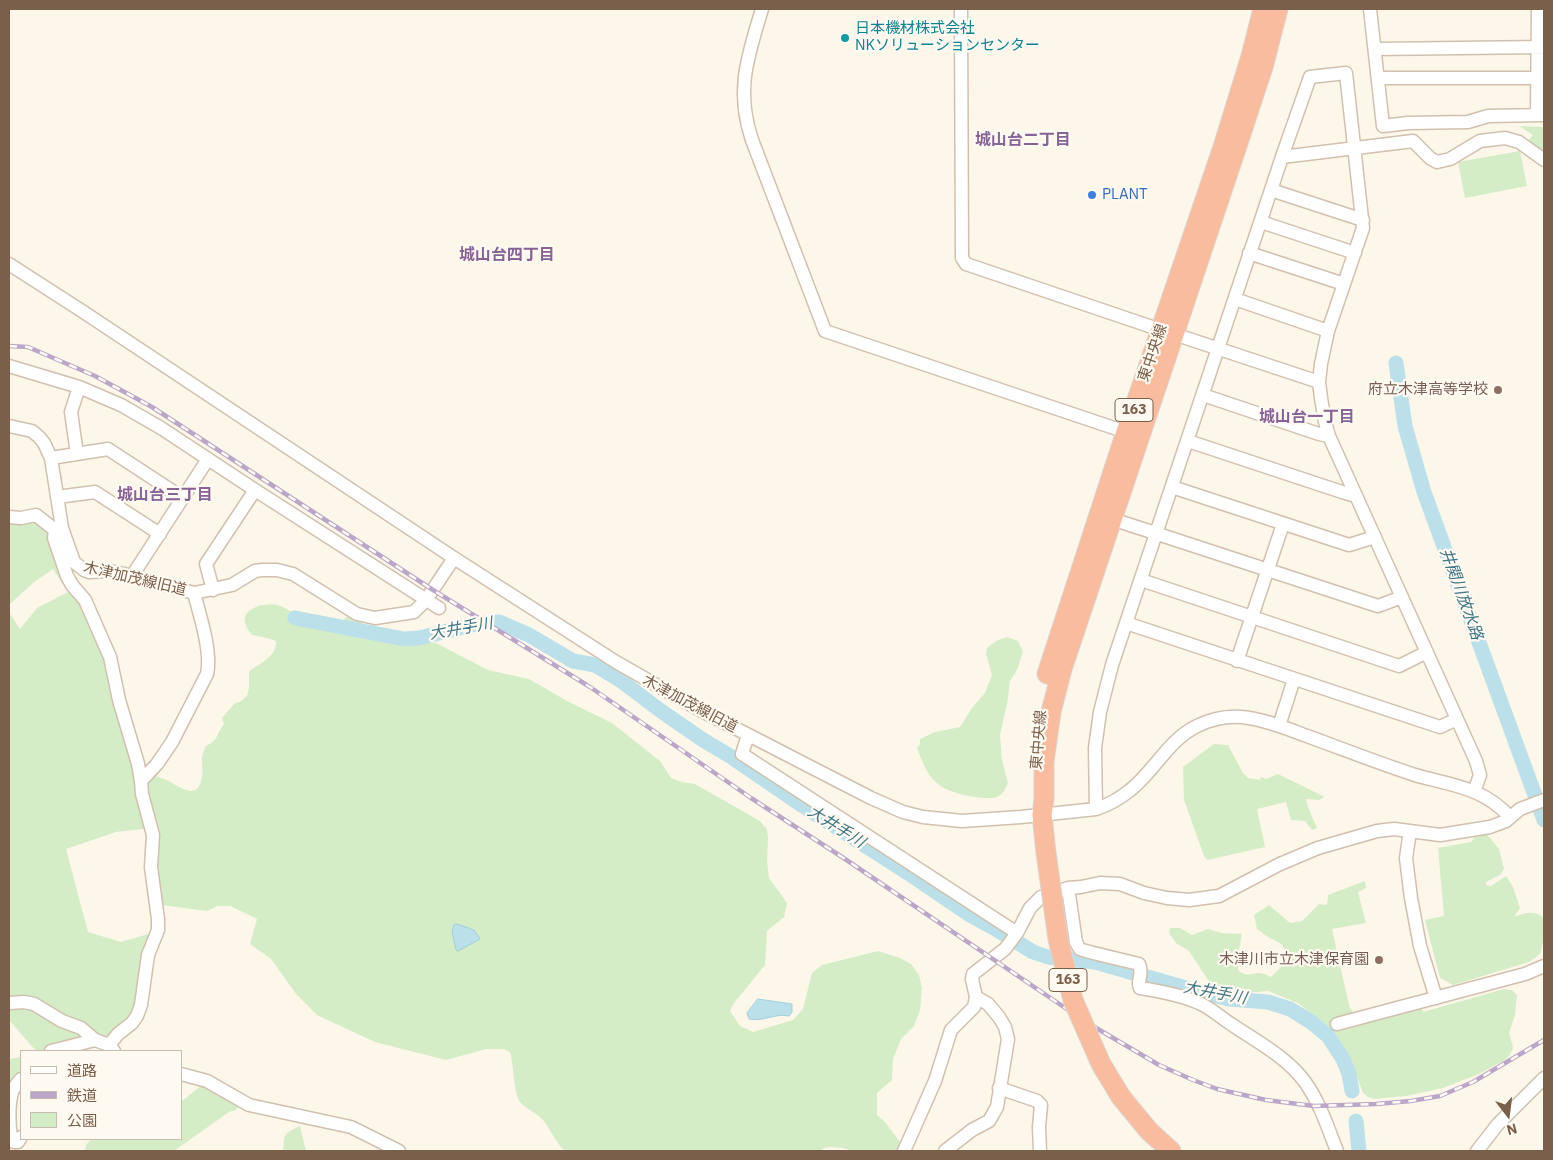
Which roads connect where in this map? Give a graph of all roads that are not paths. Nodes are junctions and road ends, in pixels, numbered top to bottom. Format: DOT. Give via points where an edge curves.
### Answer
graph roads {
  1 [pos="762,9"];
  2 [pos="960,9"];
  3 [pos="1263,9"];
  4 [pos="1278,9"];
  5 [pos="1370,9"];
  6 [pos="1538,9"];
  7 [pos="1540,47"];
  8 [pos="1375,48"];
  9 [pos="1378,78"];
  10 [pos="1540,78"];
  11 [pos="1541,115"];
  12 [pos="1355,149"];
  13 [pos="1282,157"];
  14 [pos="1544,160"];
  15 [pos="1272,190"];
  16 [pos="1363,220"];
  17 [pos="1261,222"];
  18 [pos="1250,253"];
  19 [pos="1355,253"];
  20 [pos="9,264"];
  21 [pos="1344,284"];
  22 [pos="1234,299"];
  23 [pos="1328,331"];
  24 [pos="1168,332"];
  25 [pos="1218,348"];
  26 [pos="9,366"];
  27 [pos="1319,382"];
  28 [pos="80,387"];
  29 [pos="1203,395"];
  30 [pos="9,426"];
  31 [pos="1126,432"];
  32 [pos="1329,436"];
  33 [pos="1188,441"];
  34 [pos="77,454"];
  35 [pos="51,458"];
  36 [pos="208,459"];
  37 [pos="1172,487"];
  38 [pos="255,490"];
  39 [pos="1356,496"];
  40 [pos="57,497"];
  41 [pos="183,498"];
  42 [pos="9,517"];
  43 [pos="1112,519"];
  44 [pos="1283,524"];
  45 [pos="58,529"];
  46 [pos="160,534"];
  47 [pos="1156,535"];
  48 [pos="1375,536"];
  49 [pos="454,558"];
  50 [pos="1268,570"];
  51 [pos="132,576"];
  52 [pos="1140,580"];
  53 [pos="213,590"];
  54 [pos="194,593"];
  55 [pos="1402,597"];
  56 [pos="426,600"];
  57 [pos="439,608"];
  58 [pos="1252,617"];
  59 [pos="1126,624"];
  60 [pos="1427,652"];
  61 [pos="1237,661"];
  62 [pos="1294,679"];
  63 [pos="1457,719"];
  64 [pos="1280,726"];
  65 [pos="748,735"];
  66 [pos="141,781"];
  67 [pos="1474,792"];
  68 [pos="1544,800"];
  69 [pos="1096,809"];
  70 [pos="1042,815"];
  71 [pos="1510,817"];
  72 [pos="1410,831"];
  73 [pos="1068,888"];
  74 [pos="1017,933"];
  75 [pos="1544,966"];
  76 [pos="976,997"];
  77 [pos="1436,998"];
  78 [pos="9,1003"];
  79 [pos="1338,1024"];
  80 [pos="95,1040"];
  81 [pos="112,1048"];
  82 [pos="56,1050"];
  83 [pos="182,1074"];
  84 [pos="1544,1078"];
  85 [pos="20,1080"];
  86 [pos="1000,1088"];
  87 [pos="20,1139"];
  88 [pos="399,1151"];
  89 [pos="904,1151"];
  90 [pos="946,1151"];
  91 [pos="1040,1151"];
  92 [pos="1171,1151"];
  93 [pos="1337,1151"];
  94 [pos="1477,1151"];
  1 -- 31 [label="street" via="744,77 746,121 825,331"];
  2 -- 24 [label="street" via="962,258 966,264"];
  3 -- 24 [label="highway, 東中央線 / 163" via="1252,56"];
  4 -- 24 [label="highway, 東中央線 / 163" via="1240,137"];
  5 -- 8 [label="street"];
  6 -- 7 [label="street"];
  7 -- 8 [label="street"];
  7 -- 10 [label="street"];
  8 -- 9 [label="street"];
  9 -- 10 [label="street"];
  9 -- 11 [label="street" via="1383,126 1468,122 1488,116"];
  10 -- 11 [label="street"];
  12 -- 13 [label="street"];
  12 -- 13 [label="street" via="1346,73 1310,77"];
  12 -- 14 [label="street" via="1414,141 1437,162 1450,159 1480,141 1504,138 1519,142"];
  12 -- 16 [label="street"];
  13 -- 15 [label="street"];
  15 -- 16 [label="street"];
  15 -- 17 [label="street"];
  16 -- 19 [label="street" via="1364,228"];
  17 -- 18 [label="street"];
  17 -- 19 [label="street"];
  18 -- 21 [label="street"];
  18 -- 22 [label="street"];
  19 -- 21 [label="street"];
  20 -- 49 [label="street"];
  21 -- 23 [label="street"];
  22 -- 23 [label="street"];
  22 -- 25 [label="street"];
  23 -- 27 [label="street"];
  24 -- 25 [label="street"];
  24 -- 31 [label="highway, 東中央線 / 163"];
  24 -- 43 [label="highway, 東中央線 / 163"];
  25 -- 27 [label="street"];
  25 -- 29 [label="street"];
  26 -- 28 [label="street"];
  27 -- 32 [label="street"];
  28 -- 34 [label="street" via="71,412"];
  28 -- 36 [label="street" via="121,405"];
  29 -- 32 [label="street"];
  29 -- 33 [label="street"];
  30 -- 35 [label="street, 木津加茂線旧道" via="32,431"];
  31 -- 70 [label="highway, 東中央線 / 163" via="1048,674 1035,767 1035,800"];
  32 -- 39 [label="street"];
  33 -- 37 [label="street"];
  33 -- 39 [label="street"];
  34 -- 35 [label="street"];
  34 -- 41 [label="street" via="108,449"];
  35 -- 40 [label="street, 木津加茂線旧道"];
  36 -- 38 [label="street"];
  36 -- 41 [label="street"];
  37 -- 44 [label="street"];
  37 -- 47 [label="street"];
  38 -- 53 [label="street" via="206,564"];
  38 -- 56 [label="street"];
  39 -- 48 [label="street"];
  40 -- 45 [label="street, 木津加茂線旧道"];
  40 -- 46 [label="street" via="95,492"];
  41 -- 46 [label="street"];
  42 -- 45 [label="street" via="36,516"];
  43 -- 47 [label="street"];
  43 -- 70 [label="highway, 東中央線 / 163" via="1051,712 1044,762"];
  44 -- 48 [label="street" via="1349,545"];
  44 -- 50 [label="street"];
  45 -- 51 [label="street, 木津加茂線旧道" via="72,559 80,568 89,572 110,571"];
  45 -- 66 [label="street" via="54,538 67,576 85,600 110,657"];
  46 -- 51 [label="street"];
  47 -- 50 [label="street"];
  47 -- 52 [label="street"];
  48 -- 55 [label="street"];
  49 -- 56 [label="street, 木津加茂線旧道"];
  49 -- 65 [label="street, 木津加茂線旧道" via="625,668"];
  50 -- 55 [label="street" via="1378,606"];
  50 -- 58 [label="street"];
  51 -- 54 [label="street, 木津加茂線旧道"];
  52 -- 58 [label="street"];
  52 -- 59 [label="street"];
  53 -- 54 [label="street, 木津加茂線旧道"];
  53 -- 56 [label="street, 木津加茂線旧道" via="232,585 255,571 270,570 293,574 357,614 375,618 414,612"];
  54 -- 66 [label="street" via="204,634 207,674 172,742 158,764"];
  55 -- 60 [label="street"];
  56 -- 57 [label="street"];
  58 -- 60 [label="street" via="1399,666"];
  58 -- 61 [label="street"];
  59 -- 61 [label="street"];
  59 -- 69 [label="street" via="1100,712 1096,748"];
  60 -- 63 [label="street"];
  61 -- 62 [label="street"];
  62 -- 63 [label="street" via="1440,727"];
  62 -- 64 [label="street"];
  63 -- 67 [label="street" via="1480,775"];
  64 -- 67 [label="street" via="1414,775"];
  64 -- 69 [label="street" via="1237,717 1197,726 1169,748 1130,790"];
  65 -- 70 [label="street" via="904,812 962,821"];
  65 -- 74 [label="street, 木津加茂線旧道" via="742,754"];
  66 -- 81 [label="street" via="154,835 152,867 158,930 148,955 137,1016 118,1034"];
  67 -- 71 [label="street" via="1500,806"];
  68 -- 71 [label="street"];
  69 -- 70 [label="street"];
  70 -- 92 [label="highway, 東中央線 / 163, bridge" via="1058,939 1073,1000 1101,1064 1121,1097 1149,1131"];
  71 -- 72 [label="street" via="1490,828 1440,835"];
  72 -- 73 [label="street" via="1377,832 1318,848 1218,896 1189,900 1167,898 1120,884 1100,882"];
  72 -- 77 [label="street" via="1406,858 1410,898"];
  73 -- 74 [label="street" via="1041,897"];
  73 -- 93 [label="street" via="1079,948 1139,964 1140,988 1192,1000 1213,1010 1289,1065 1315,1099"];
  74 -- 76 [label="street" via="1005,949 973,974"];
  75 -- 77 [label="street"];
  76 -- 86 [label="street" via="988,1004 1005,1027 1008,1039"];
  76 -- 89 [label="street" via="974,1006 951,1030 935,1081"];
  77 -- 79 [label="street"];
  78 -- 80 [label="street" via="34,1004 81,1028"];
  80 -- 81 [label="street"];
  80 -- 82 [label="street"];
  83 -- 88 [label="street" via="207,1081 249,1105 351,1127"];
  84 -- 94 [label="street" via="1498,1124"];
  85 -- 87 [label="street" via="11,1097 10,1129 14,1142"];
  86 -- 90 [label="street" via="989,1121"];
  86 -- 91 [label="street" via="1042,1105"];
}
